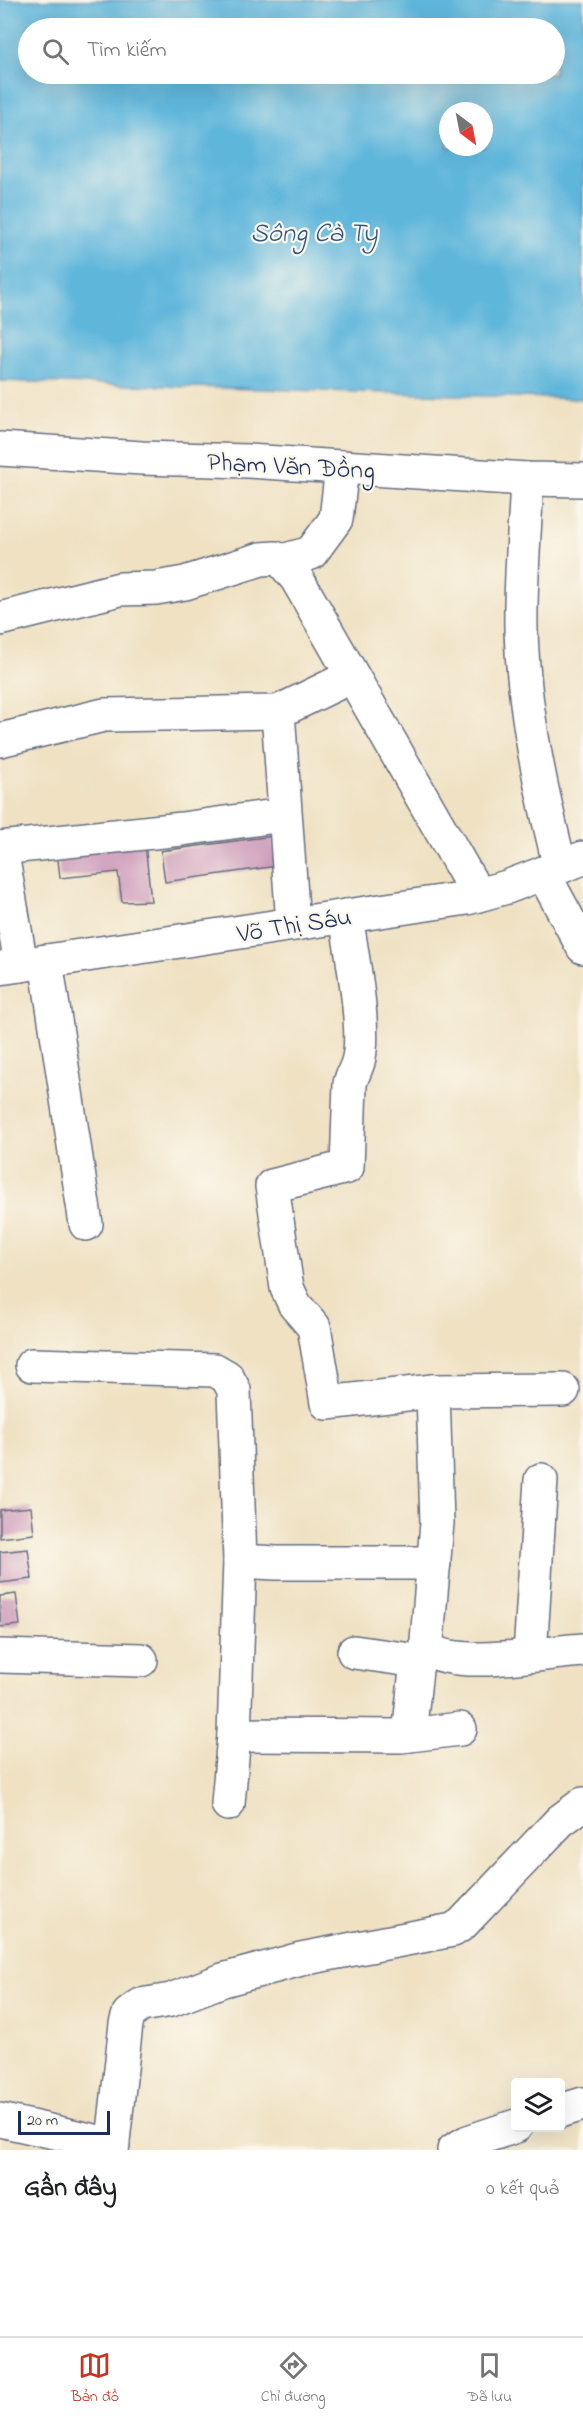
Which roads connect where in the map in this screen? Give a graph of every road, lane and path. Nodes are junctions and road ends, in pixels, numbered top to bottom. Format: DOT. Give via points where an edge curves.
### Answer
graph roads {
  1 [pos="0,449"];
  2 [pos="342,467"];
  3 [pos="527,479"];
  4 [pos="583,480"];
  5 [pos="282,561"];
  6 [pos="0,619"];
  7 [pos="352,676"];
  8 [pos="278,712"];
  9 [pos="0,740"];
  10 [pos="283,815"];
  11 [pos="1,848"];
  12 [pos="562,866"];
  13 [pos="478,895"];
  14 [pos="346,916"];
  15 [pos="293,924"];
  16 [pos="583,947"];
  17 [pos="23,965"];
  18 [pos="86,1224"];
  19 [pos="32,1365"];
  20 [pos="563,1390"];
  21 [pos="433,1391"];
  22 [pos="541,1480"];
  23 [pos="240,1561"];
  24 [pos="434,1563"];
  25 [pos="583,1650"];
  26 [pos="354,1652"];
  27 [pos="423,1655"];
  28 [pos="530,1655"];
  29 [pos="0,1656"];
  30 [pos="141,1660"];
  31 [pos="460,1729"];
  32 [pos="234,1735"];
  33 [pos="409,1735"];
  34 [pos="228,1803"];
  35 [pos="583,1804"];
  36 [pos="583,2104"];
  37 [pos="565,2110"];
  38 [pos="0,2120"];
  39 [pos="511,2128"];
  40 [pos="112,2148"];
  41 [pos="454,2150"];
  1 -- 2 [label="street, Phạm Văn Đồng"];
  2 -- 3 [label="street, Phạm Văn Đồng"];
  2 -- 5 [label="street" via="336,519 311,553"];
  3 -- 4 [label="street, Phạm Văn Đồng"];
  3 -- 12 [label="street" via="523,668 543,801"];
  5 -- 6 [label="street" via="261,559 185,583 120,589"];
  5 -- 7 [label="street" via="297,579"];
  7 -- 8 [label="street"];
  7 -- 13 [label="street"];
  8 -- 9 [label="street" via="104,715"];
  8 -- 10 [label="street"];
  10 -- 11 [label="street"];
  10 -- 15 [label="street"];
  11 -- 17 [label="street"];
  12 -- 13 [label="street, Võ Thị Sáu"];
  12 -- 16 [label="street"];
  13 -- 14 [label="street, Võ Thị Sáu"];
  14 -- 15 [label="street, Võ Thị Sáu"];
  14 -- 21 [label="street" via="360,1024 358,1062 350,1084 347,1167 272,1186 287,1288 295,1305 314,1327 327,1403"];
  15 -- 17 [label="street, Võ Thị Sáu"];
  17 -- 18 [label="street"];
  19 -- 23 [label="street" via="214,1370 227,1377 234,1390"];
  20 -- 21 [label="street"];
  21 -- 24 [label="street" via="437,1523"];
  22 -- 28 [label="street"];
  23 -- 24 [label="street"];
  23 -- 32 [label="street"];
  24 -- 27 [label="street"];
  25 -- 28 [label="street"];
  26 -- 27 [label="street"];
  27 -- 28 [label="street" via="504,1659"];
  27 -- 33 [label="street"];
  29 -- 30 [label="street"];
  31 -- 33 [label="street"];
  32 -- 33 [label="street"];
  32 -- 34 [label="street"];
  35 -- 40 [label="street" via="560,1821 453,1930 301,1959 134,2008 126,2024"];
  36 -- 37 [label="street"];
  38 -- 40 [label="street"];
  39 -- 41 [label="street"];
}
